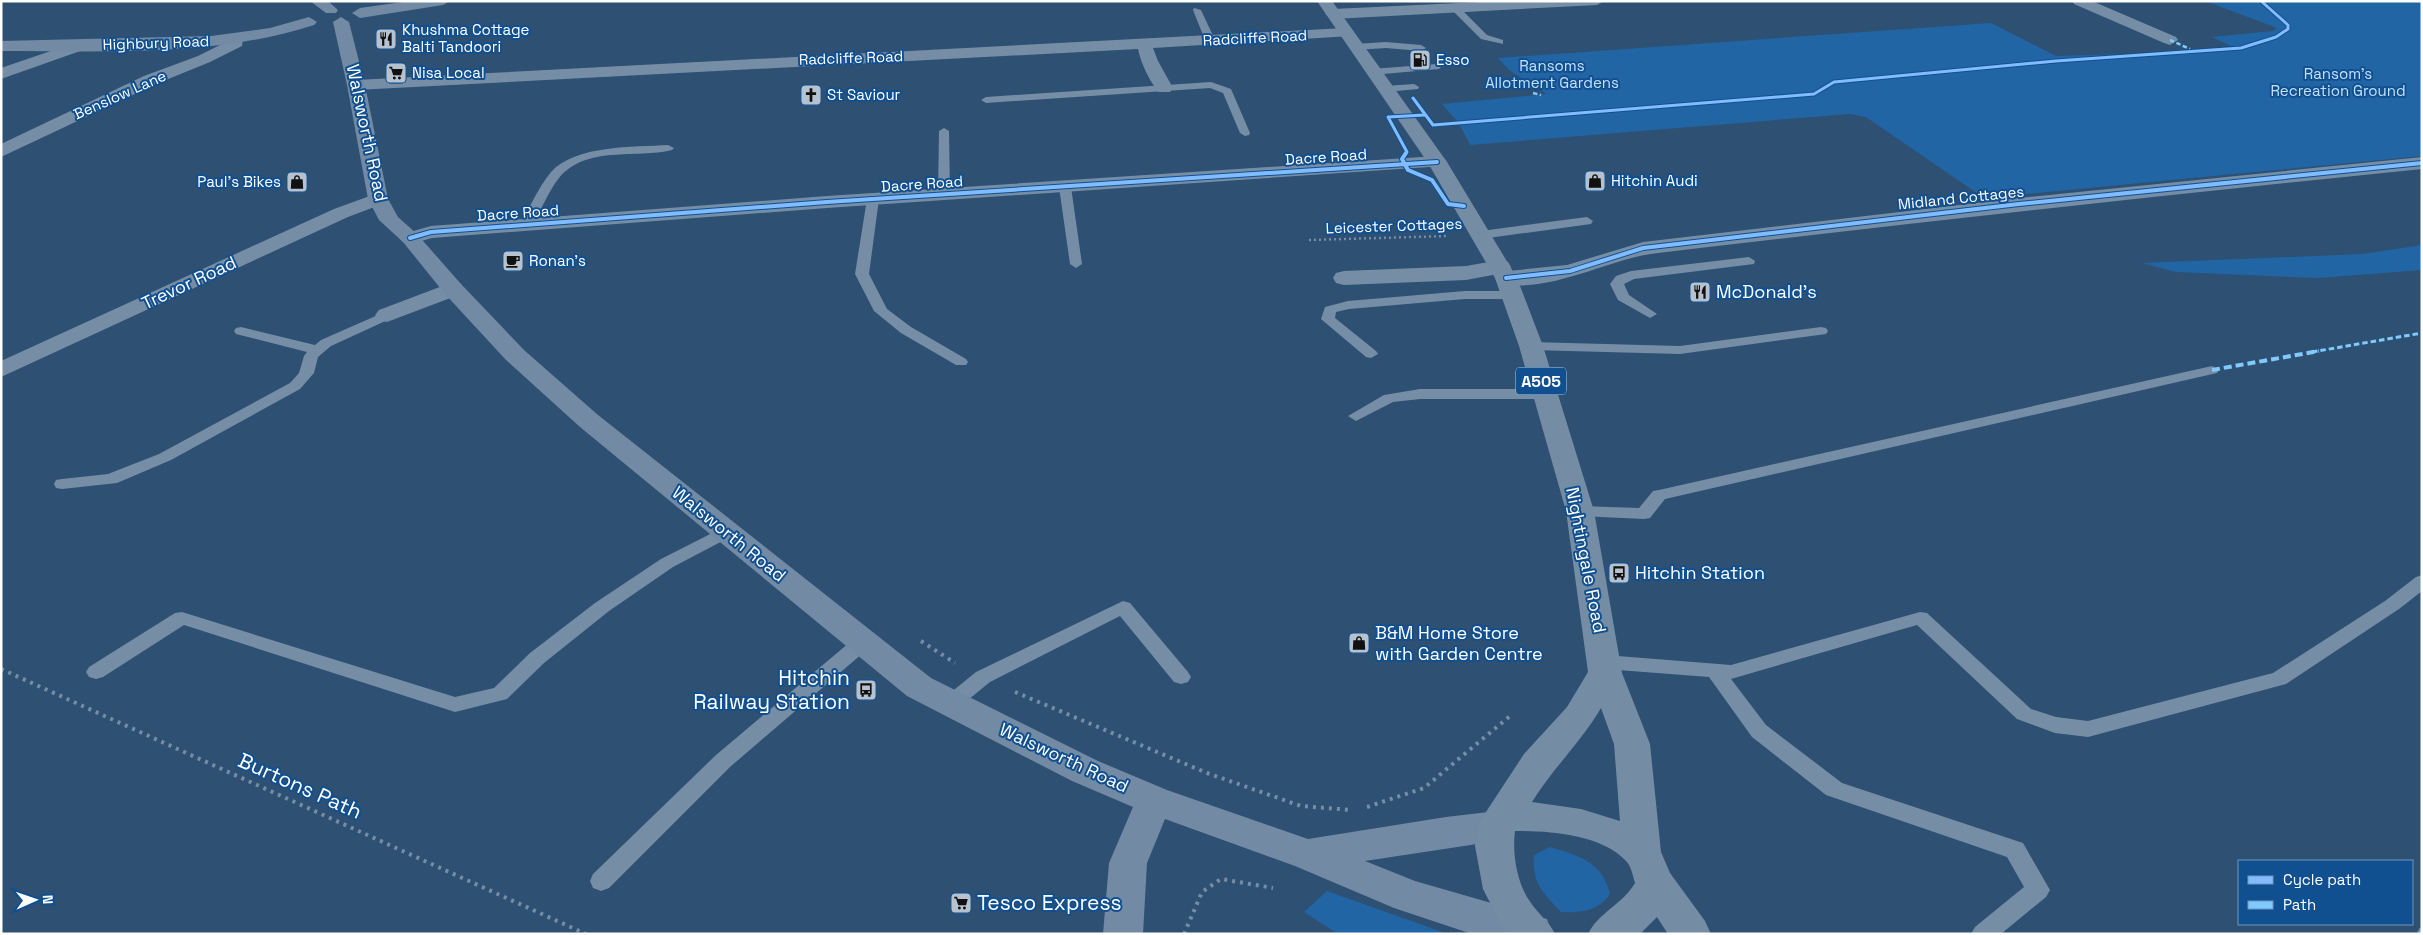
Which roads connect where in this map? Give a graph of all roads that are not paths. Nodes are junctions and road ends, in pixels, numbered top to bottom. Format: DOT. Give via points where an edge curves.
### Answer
graph roads {
  1 [pos="317,1"];
  2 [pos="443,1"];
  3 [pos="1597,1"];
  4 [pos="2079,1"];
  5 [pos="1521,3"];
  6 [pos="1329,8"];
  7 [pos="1455,8"];
  8 [pos="1197,10"];
  9 [pos="336,16"];
  10 [pos="1345,33"];
  11 [pos="235,39"];
  12 [pos="1210,40"];
  13 [pos="2170,40"];
  14 [pos="1500,42"];
  15 [pos="1145,44"];
  16 [pos="1,46"];
  17 [pos="80,46"];
  18 [pos="1355,47"];
  19 [pos="1421,48"];
  20 [pos="1436,67"];
  21 [pos="1,74"];
  22 [pos="1378,81"];
  23 [pos="356,85"];
  24 [pos="1164,88"];
  25 [pos="1414,88"];
  26 [pos="986,100"];
  27 [pos="944,131"];
  28 [pos="1245,133"];
  29 [pos="668,148"];
  30 [pos="1,151"];
  31 [pos="1437,162"];
  32 [pos="2422,163"];
  33 [pos="1064,187"];
  34 [pos="944,195"];
  35 [pos="378,199"];
  36 [pos="873,199"];
  37 [pos="1587,221"];
  38 [pos="526,225"];
  39 [pos="1481,235"];
  40 [pos="410,238"];
  41 [pos="1749,261"];
  42 [pos="1076,264"];
  43 [pos="1344,278"];
  44 [pos="1506,280"];
  45 [pos="453,289"];
  46 [pos="1650,314"];
  47 [pos="387,315"];
  48 [pos="241,331"];
  49 [pos="1821,331"];
  50 [pos="1530,346"];
  51 [pos="318,350"];
  52 [pos="1371,354"];
  53 [pos="961,362"];
  54 [pos="1,370"];
  55 [pos="2212,370"];
  56 [pos="1545,394"];
  57 [pos="1356,416"];
  58 [pos="62,484"];
  59 [pos="1580,512"];
  60 [pos="726,532"];
  61 [pos="2422,581"];
  62 [pos="863,642"];
  63 [pos="1605,667"];
  64 [pos="1714,670"];
  65 [pos="96,672"];
  66 [pos="1181,677"];
  67 [pos="951,703"];
  68 [pos="1154,800"];
  69 [pos="1500,821"];
  70 [pos="1308,855"];
  71 [pos="1648,868"];
  72 [pos="601,881"];
  73 [pos="1534,933"];
  74 [pos="1123,934"];
  75 [pos="1608,934"];
  76 [pos="1691,934"];
  77 [pos="1983,934"];
  1 -- 9 [label="main road"];
  2 -- 9 [label="main road, Highbury Road" via="360,13 352,9"];
  3 -- 5 [label="street"];
  4 -- 13 [label="street"];
  5 -- 7 [label="street"];
  6 -- 7 [label="street"];
  6 -- 10 [label="main road, Nightingale Road / A505"];
  7 -- 14 [label="lane" via="1484,37"];
  8 -- 12 [label="lane"];
  9 -- 11 [label="main road, Highbury Road" via="321,24 309,22"];
  9 -- 23 [label="main road, Walsworth Road"];
  10 -- 12 [label="street, Radcliffe Road"];
  10 -- 18 [label="main road, Nightingale Road / A505"];
  11 -- 17 [label="main road, Highbury Road"];
  11 -- 30 [label="street, Benslow Lane" via="236,43 204,60 142,84"];
  12 -- 15 [label="street, Radcliffe Road"];
  15 -- 23 [label="street, Radcliffe Road" via="748,62"];
  15 -- 24 [label="street" via="1153,70"];
  16 -- 17 [label="main road, Highbury Road"];
  17 -- 21 [label="street"];
  18 -- 19 [label="lane"];
  18 -- 22 [label="main road, Nightingale Road / A505"];
  20 -- 22 [label="lane"];
  22 -- 25 [label="lane"];
  22 -- 31 [label="main road, Nightingale Road / A505"];
  23 -- 35 [label="main road, Walsworth Road"];
  24 -- 26 [label="lane"];
  24 -- 28 [label="lane" via="1204,85 1223,88"];
  27 -- 34 [label="lane"];
  29 -- 38 [label="lane" via="609,153 568,164 548,186"];
  31 -- 33 [label="street, Dacre Road"];
  31 -- 39 [label="main road, Nightingale Road / A505"];
  32 -- 44 [label="street, Midland Cottages" via="1990,207 1652,246 1570,271"];
  33 -- 34 [label="street, Dacre Road"];
  33 -- 42 [label="lane"];
  34 -- 36 [label="street, Dacre Road"];
  35 -- 40 [label="main road, Walsworth Road" via="389,220"];
  35 -- 54 [label="street, Trevor Road" via="341,213"];
  36 -- 38 [label="street, Dacre Road"];
  36 -- 53 [label="lane" via="862,274 881,311 906,330"];
  37 -- 39 [label="lane"];
  38 -- 40 [label="street, Dacre Road" via="432,232"];
  39 -- 44 [label="main road, Nightingale Road / A505"];
  40 -- 45 [label="main road, Walsworth Road"];
  41 -- 46 [label="lane" via="1631,275 1621,279 1617,284 1623,297"];
  43 -- 44 [label="street, Midland Cottages" via="1466,273"];
  44 -- 50 [label="main road, Nightingale Road / A505"];
  44 -- 52 [label="lane" via="1465,295 1357,304 1330,310 1328,319"];
  45 -- 47 [label="street"];
  45 -- 60 [label="main road, Walsworth Road" via="515,355 589,421"];
  47 -- 51 [label="lane" via="326,343"];
  48 -- 51 [label="lane"];
  49 -- 50 [label="lane" via="1680,350"];
  50 -- 56 [label="main road, Nightingale Road / A505"];
  51 -- 58 [label="lane" via="311,356 305,376 294,386 165,457 111,479"];
  55 -- 59 [label="lane" via="1659,495 1644,514"];
  56 -- 57 [label="lane" via="1420,394 1389,398"];
  56 -- 59 [label="main road, Nightingale Road / A505"];
  59 -- 63 [label="main road, Nightingale Road / A505"];
  60 -- 62 [label="main road, Walsworth Road"];
  60 -- 65 [label="lane" via="666,563 602,607 538,658 500,694 455,705 182,618"];
  61 -- 64 [label="lane" via="2392,605 2279,679 2088,729 2055,725 2024,714 1920,618 1731,672"];
  62 -- 67 [label="main road, Walsworth Road" via="919,687"];
  62 -- 72 [label="lane" via="724,760"];
  63 -- 64 [label="lane"];
  63 -- 69 [label="main road" via="1579,716 1538,764"];
  63 -- 71 [label="main road, Nightingale Road / A505" via="1632,744"];
  64 -- 77 [label="lane" via="1759,731 1834,789 2015,850 2038,890"];
  66 -- 67 [label="lane" via="1122,607 983,678"];
  67 -- 68 [label="main road, Walsworth Road" via="1085,772"];
  68 -- 70 [label="main road, Walsworth Road"];
  68 -- 74 [label="main road" via="1128,863"];
  69 -- 70 [label="main road, Walsworth Road"];
  69 -- 71 [label="main road" via="1525,814 1581,824 1623,838"];
  69 -- 73 [label="main road" via="1494,846 1502,889 1517,916"];
  70 -- 73 [label="main road, Walsworth Road" via="1408,896"];
  71 -- 75 [label="main road" via="1648,900 1622,926"];
  71 -- 76 [label="main road, A505"];
}
